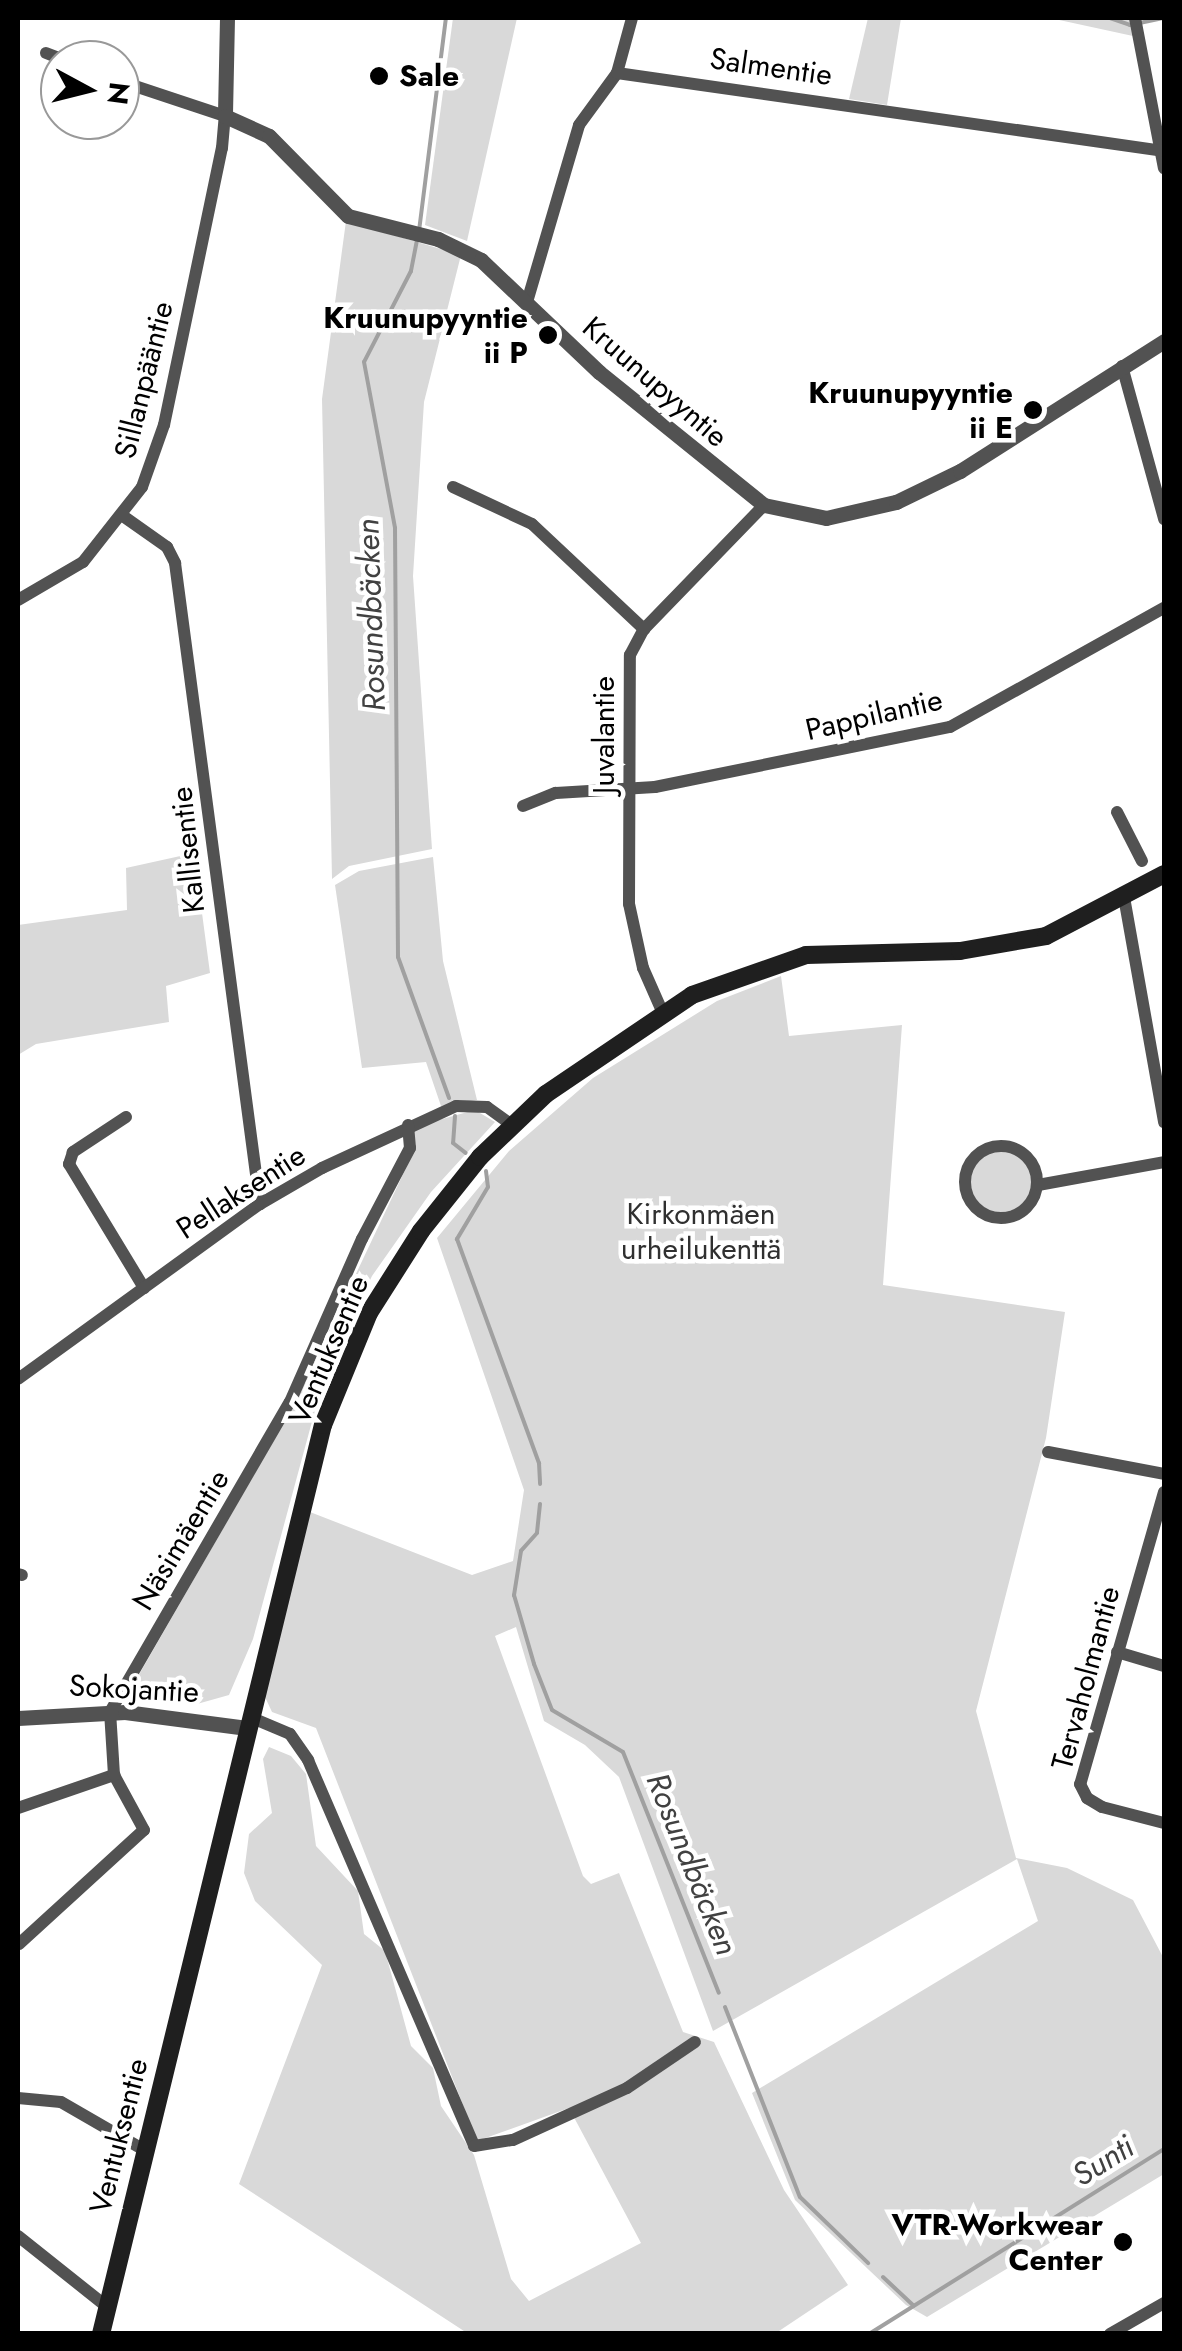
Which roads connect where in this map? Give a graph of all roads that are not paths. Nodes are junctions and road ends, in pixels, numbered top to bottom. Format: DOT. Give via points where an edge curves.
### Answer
graph roads {
  1 [pos="228,18"];
  2 [pos="632,18"];
  3 [pos="1136,23"];
  4 [pos="617,72"];
  5 [pos="140,88"];
  6 [pos="225,116"];
  7 [pos="1163,150"];
  8 [pos="1164,168"];
  9 [pos="527,302"];
  10 [pos="1164,340"];
  11 [pos="1122,366"];
  12 [pos="454,486"];
  13 [pos="764,505"];
  14 [pos="123,516"];
  15 [pos="1164,519"];
  16 [pos="18,600"];
  17 [pos="1164,608"];
  18 [pos="644,629"];
  19 [pos="628,788"];
  20 [pos="523,806"];
  21 [pos="1117,812"];
  22 [pos="1142,862"];
  23 [pos="1164,874"];
  24 [pos="1124,897"];
  25 [pos="662,1011"];
  26 [pos="126,1117"];
  27 [pos="1164,1122"];
  28 [pos="512,1124"];
  29 [pos="408,1125"];
  30 [pos="1164,1162"];
  31 [pos="1038,1184"];
  32 [pos="260,1204"];
  33 [pos="144,1288"];
  34 [pos="18,1379"];
  35 [pos="1048,1452"];
  36 [pos="1164,1474"];
  37 [pos="1164,1492"];
  38 [pos="1117,1652"];
  39 [pos="1164,1666"];
  40 [pos="110,1712"];
  41 [pos="18,1718"];
  42 [pos="248,1722"];
  43 [pos="114,1775"];
  44 [pos="18,1808"];
  45 [pos="1164,1823"];
  46 [pos="19,1944"];
  47 [pos="695,2042"];
  48 [pos="18,2098"];
  49 [pos="144,2150"];
  50 [pos="18,2236"];
  51 [pos="1164,2302"];
  52 [pos="106,2306"];
  53 [pos="101,2334"];
  54 [pos="1110,2334"];
  1 -- 6 [label="street"];
  2 -- 4 [label="street"];
  3 -- 7 [label="street"];
  4 -- 7 [label="street, Salmentie"];
  4 -- 9 [label="street" via="580,125"];
  5 -- 6 [label="street"];
  6 -- 9 [label="street, Kruunupyyntie" via="270,136 319,194 348,216 429,236 481,260"];
  6 -- 14 [label="street, Sillanpääntie" via="164,425"];
  7 -- 8 [label="street"];
  9 -- 13 [label="street, Kruunupyyntie" via="599,372"];
  10 -- 11 [label="street, Kruunupyyntie"];
  11 -- 13 [label="street, Kruunupyyntie" via="960,471 896,502 826,518"];
  11 -- 15 [label="street"];
  12 -- 18 [label="street" via="532,524"];
  13 -- 18 [label="street, Juvalantie"];
  14 -- 16 [label="street, Sillanpääntie" via="62,580"];
  14 -- 32 [label="street, Kallisentie" via="167,547 175,564"];
  17 -- 19 [label="street, Pappilantie" via="950,727"];
  18 -- 19 [label="street, Juvalantie" via="628,669"];
  19 -- 20 [label="street, Pappilantie" via="570,790"];
  19 -- 25 [label="street, Juvalantie" via="631,926"];
  21 -- 22 [label="street"];
  23 -- 24 [label="main road, Ventuksentie"];
  24 -- 25 [label="main road, Ventuksentie" via="1064,928 1018,942 960,952 832,952 788,960"];
  24 -- 27 [label="street"];
  25 -- 28 [label="main road, Ventuksentie"];
  26 -- 33 [label="street" via="72,1152 69,1164"];
  28 -- 29 [label="street, Pellaksentie" via="474,1105"];
  28 -- 42 [label="main road, Ventuksentie" via="421,1230 354,1344 323,1425"];
  29 -- 32 [label="street, Pellaksentie"];
  29 -- 40 [label="street, Näsimäentie" via="410,1148 290,1402"];
  30 -- 31 [label="street"];
  31 -- 31 [label="street" via="1018,1217 992,1216 970,1200 967,1167 972,1154 1010,1146 1030,1158"];
  32 -- 33 [label="street, Pellaksentie"];
  33 -- 34 [label="street, Pellaksentie"];
  35 -- 36 [label="street"];
  37 -- 38 [label="street, Tervaholmantie"];
  38 -- 39 [label="street"];
  38 -- 45 [label="street, Tervaholmantie" via="1080,1784 1102,1806"];
  40 -- 41 [label="street, Sokojantie"];
  40 -- 42 [label="street, Sokojantie"];
  40 -- 43 [label="street"];
  42 -- 47 [label="street" via="290,1734 308,1760 474,2146 513,2140 627,2088"];
  42 -- 49 [label="main road, Ventuksentie"];
  43 -- 44 [label="street"];
  43 -- 46 [label="street" via="144,1830"];
  48 -- 49 [label="street" via="61,2102"];
  49 -- 52 [label="main road, Ventuksentie"];
  50 -- 52 [label="street"];
  51 -- 54 [label="street"];
  52 -- 53 [label="main road, Ventuksentie"];
}
